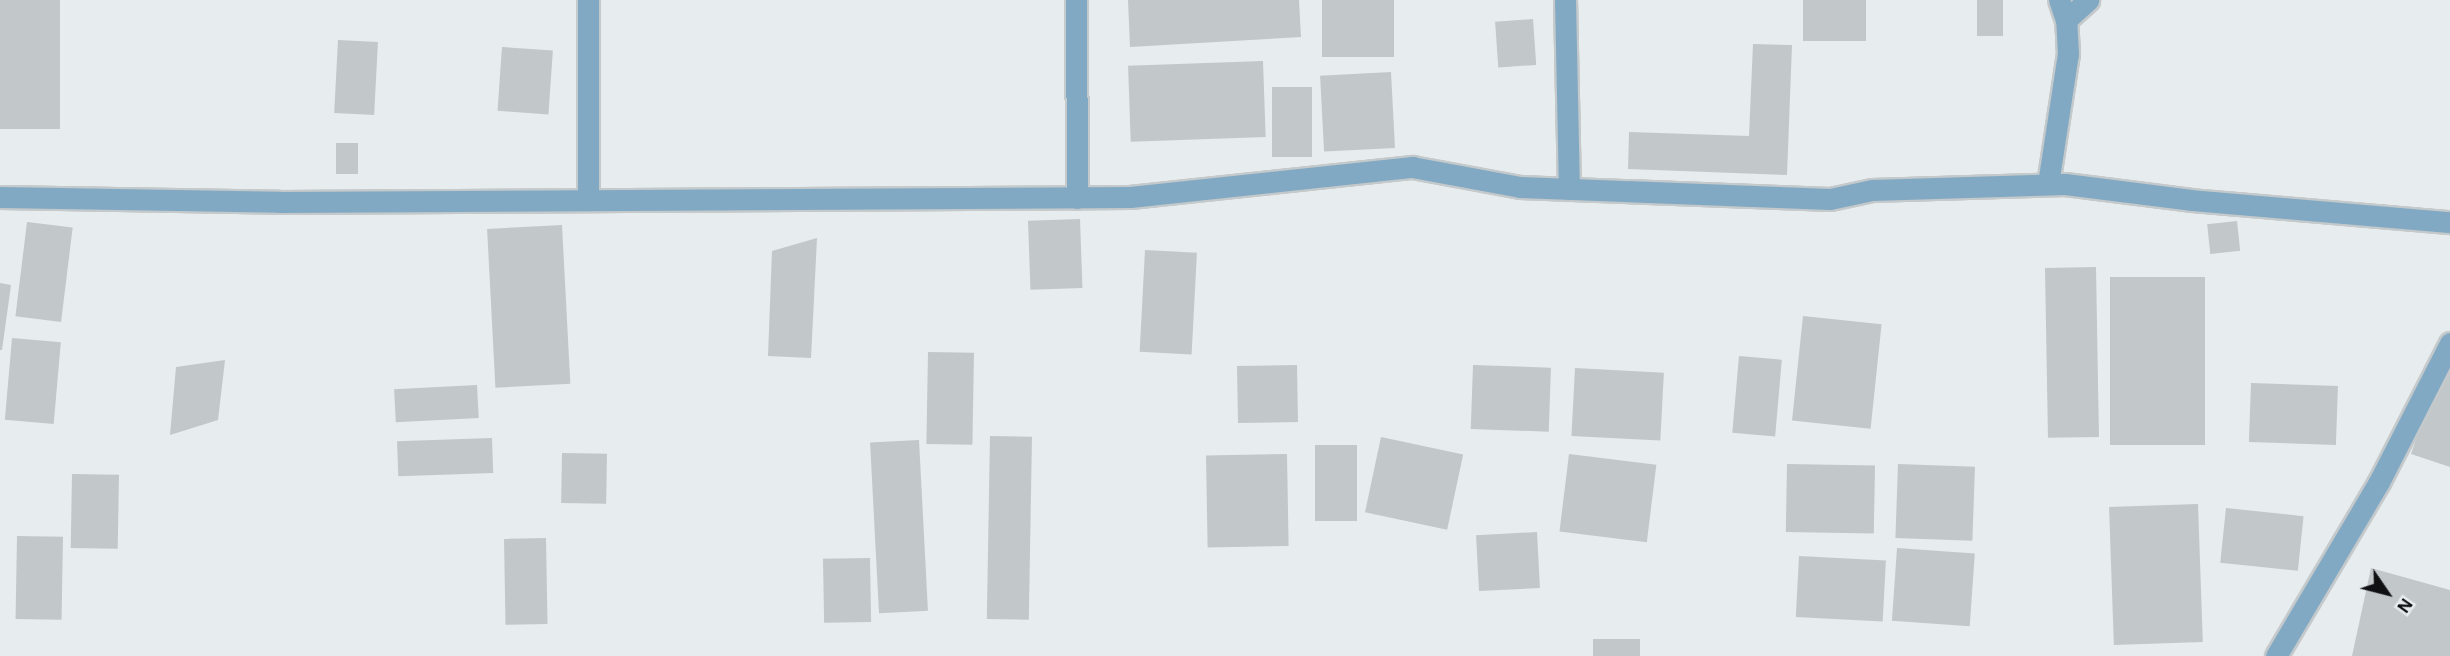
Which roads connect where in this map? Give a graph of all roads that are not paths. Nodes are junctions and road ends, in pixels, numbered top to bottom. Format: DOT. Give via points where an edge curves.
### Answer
graph roads {
  1 [pos="588,0"];
  2 [pos="1076,0"];
  3 [pos="1565,0"];
  4 [pos="2088,0"];
  5 [pos="2063,10"];
  6 [pos="2048,184"];
  7 [pos="1569,189"];
  8 [pos="0,197"];
  9 [pos="588,198"];
  10 [pos="1077,198"];
  11 [pos="2450,222"];
  12 [pos="2450,342"];
  13 [pos="2276,656"];
  1 -- 9 [label="street"];
  2 -- 10 [label="street"];
  3 -- 7 [label="street"];
  4 -- 5 [label="street"];
  5 -- 6 [label="street" via="2068,54"];
  6 -- 7 [label="street" via="1872,190 1830,199"];
  6 -- 11 [label="street"];
  7 -- 10 [label="street" via="1520,187 1412,167 1130,197"];
  8 -- 9 [label="street" via="279,202"];
  9 -- 10 [label="street"];
  12 -- 13 [label="street" via="2379,482"];
}
